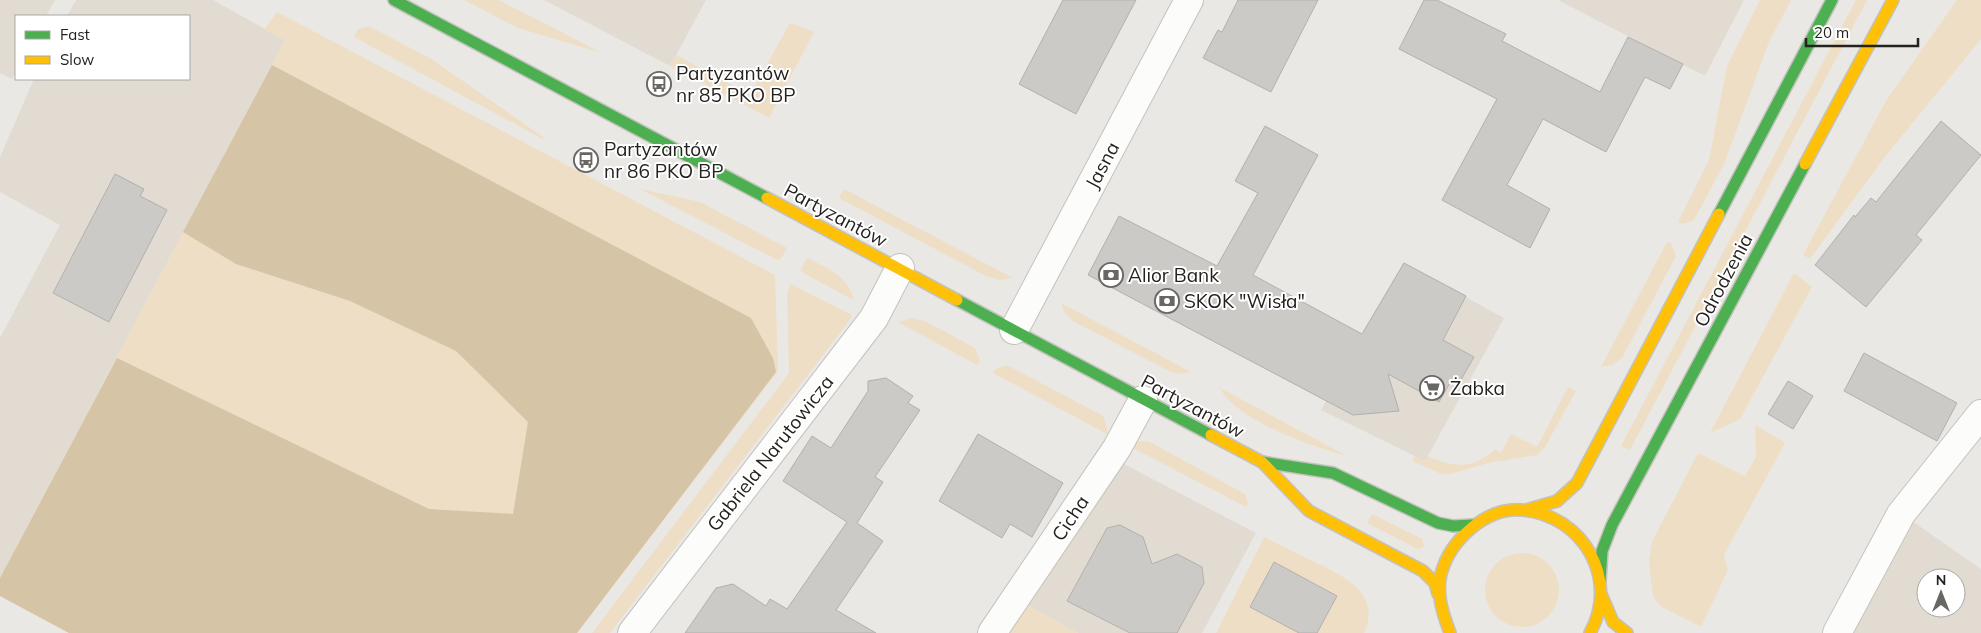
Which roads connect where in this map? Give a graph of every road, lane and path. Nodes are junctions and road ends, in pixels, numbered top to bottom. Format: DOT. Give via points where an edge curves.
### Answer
graph roads {
  1 [pos="394,0"];
  2 [pos="1189,0"];
  3 [pos="1832,0"];
  4 [pos="1893,0"];
  5 [pos="900,268"];
  6 [pos="1014,330"];
  7 [pos="1143,400"];
  8 [pos="1981,414"];
  9 [pos="1262,462"];
  10 [pos="1526,510"];
  11 [pos="1472,525"];
  12 [pos="1600,581"];
  13 [pos="1601,594"];
  14 [pos="1438,597"];
  15 [pos="1433,625"];
  16 [pos="632,633"];
  17 [pos="992,633"];
  18 [pos="1450,633"];
  19 [pos="1590,633"];
  20 [pos="1627,633"];
  21 [pos="1837,633"];
  1 -- 5 [label="main road, Partyzantów"];
  2 -- 6 [label="street, Jasna"];
  3 -- 10 [label="main road, Odrodzenia" via="1577,483 1557,501"];
  4 -- 12 [label="main road, Odrodzenia" via="1612,525 1602,551"];
  5 -- 6 [label="main road, Partyzantów"];
  5 -- 16 [label="street, Gabriela Narutowicza" via="874,318"];
  6 -- 7 [label="main road, Partyzantów"];
  7 -- 9 [label="main road, Partyzantów"];
  7 -- 17 [label="street, Cicha" via="1117,448"];
  8 -- 21 [label="street" via="1901,514"];
  9 -- 11 [label="main road, Partyzantów" via="1333,473 1438,523"];
  9 -- 14 [label="main road, Partyzantów" via="1309,511 1423,571 1435,583"];
  10 -- 11 [label="main road" via="1498,513"];
  10 -- 12 [label="main road" via="1550,516 1571,528 1594,558"];
  11 -- 14 [label="main road" via="1447,555 1440,574"];
  12 -- 13 [label="main road"];
  13 -- 19 [label="main road"];
  13 -- 20 [label="main road" via="1614,622"];
  14 -- 15 [label="main road"];
  14 -- 18 [label="main road"];
}
